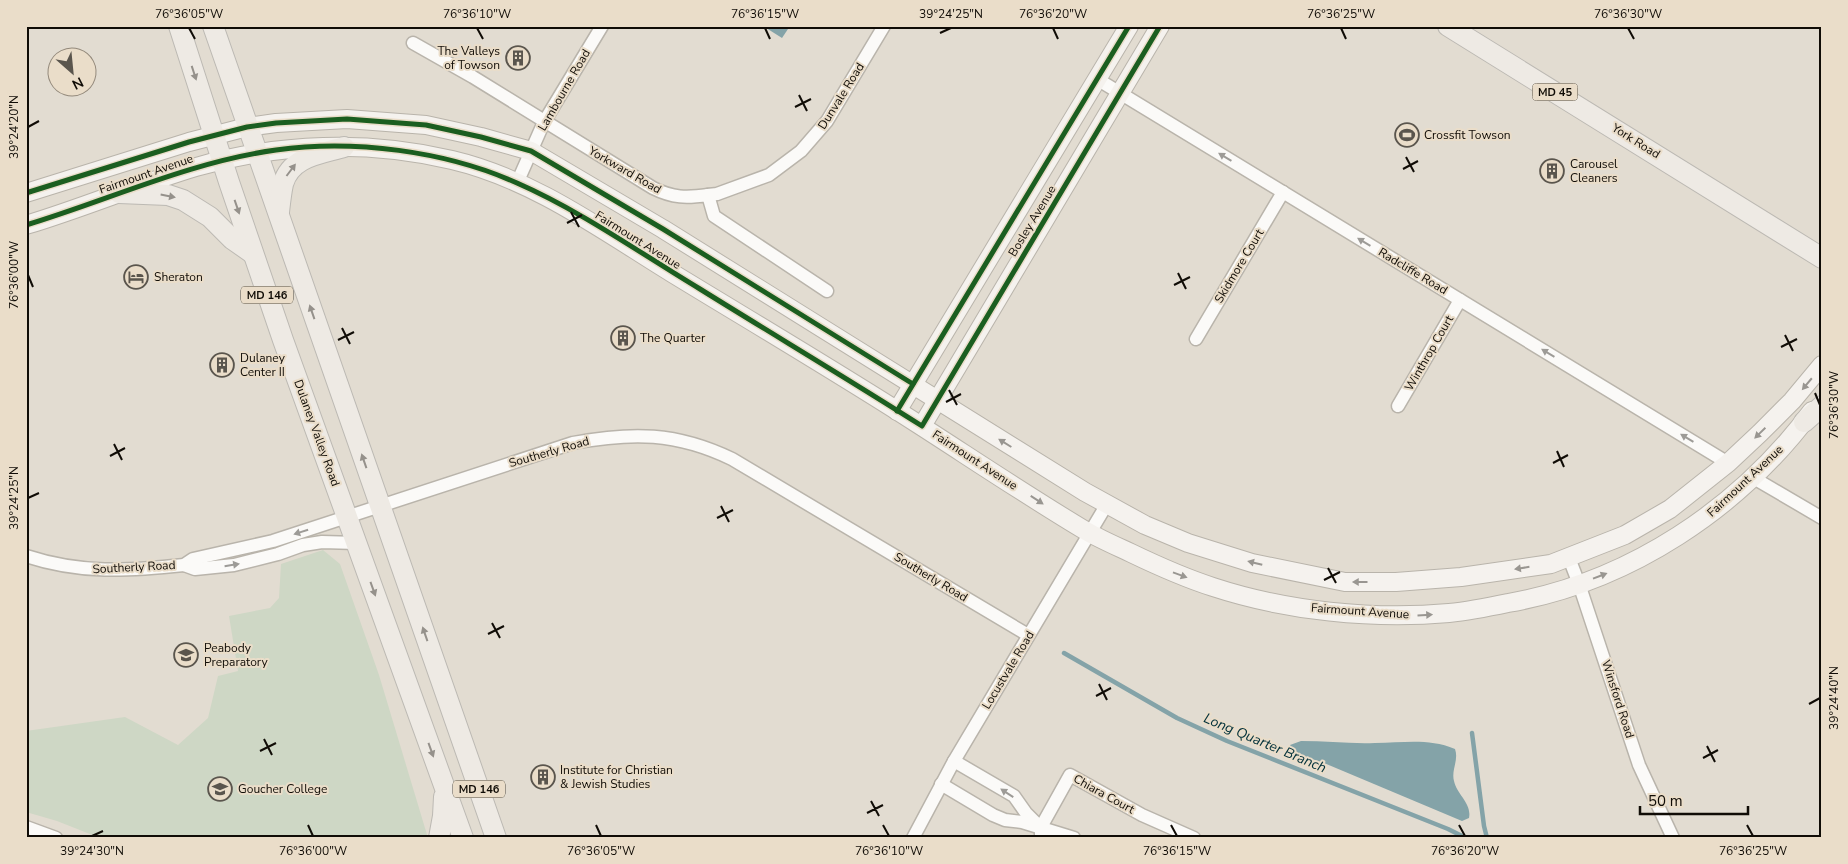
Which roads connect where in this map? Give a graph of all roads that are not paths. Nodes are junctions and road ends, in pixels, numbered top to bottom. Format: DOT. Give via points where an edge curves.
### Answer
graph roads {
  1 [pos="179,26"];
  2 [pos="212,26"];
  3 [pos="602,26"];
  4 [pos="884,26"];
  5 [pos="1129,26"];
  6 [pos="1160,26"];
  7 [pos="1448,26"];
  8 [pos="413,43"];
  9 [pos="1097,79"];
  10 [pos="1120,93"];
  11 [pos="544,122"];
  12 [pos="248,127"];
  13 [pos="214,135"];
  14 [pos="344,146"];
  15 [pos="531,151"];
  16 [pos="256,153"];
  17 [pos="222,161"];
  18 [pos="517,183"];
  19 [pos="26,192"];
  20 [pos="1283,192"];
  21 [pos="119,193"];
  22 [pos="708,195"];
  23 [pos="278,216"];
  24 [pos="26,225"];
  25 [pos="252,253"];
  26 [pos="1816,254"];
  27 [pos="1822,267"];
  28 [pos="827,291"];
  29 [pos="1460,300"];
  30 [pos="1196,339"];
  31 [pos="1822,365"];
  32 [pos="913,384"];
  33 [pos="1822,399"];
  34 [pos="937,401"];
  35 [pos="1398,406"];
  36 [pos="1822,406"];
  37 [pos="897,411"];
  38 [pos="1804,422"];
  39 [pos="922,426"];
  40 [pos="1728,463"];
  41 [pos="1752,477"];
  42 [pos="1107,504"];
  43 [pos="380,506"];
  44 [pos="347,517"];
  45 [pos="1822,518"];
  46 [pos="1090,534"];
  47 [pos="357,544"];
  48 [pos="26,556"];
  49 [pos="1569,558"];
  50 [pos="184,565"];
  51 [pos="1580,584"];
  52 [pos="1028,635"];
  53 [pos="954,761"];
  54 [pos="941,784"];
  55 [pos="444,785"];
  56 [pos="26,827"];
  57 [pos="1041,833"];
  58 [pos="56,838"];
  59 [pos="439,838"];
  60 [pos="463,838"];
  61 [pos="496,838"];
  62 [pos="913,838"];
  63 [pos="1074,838"];
  64 [pos="1194,838"];
  65 [pos="1673,838"];
  1 -- 13 [label="main road, Dulaney Valley Road / MD 146, one-way"];
  2 -- 12 [label="main road, MD 146"];
  3 -- 11 [label="street, Lambourne Road"];
  4 -- 22 [label="street, Dunvale Road" via="827,121 801,151 769,175"];
  5 -- 9 [label="main road, Bosley Avenue"];
  6 -- 10 [label="main road, Bosley Avenue"];
  7 -- 26 [label="main road, York Road / MD 45"];
  8 -- 11 [label="street, Yorkward Road"];
  9 -- 10 [label="street, Radcliffe Road"];
  9 -- 32 [label="main road, Bosley Avenue"];
  20 -- 10 [label="street, Radcliffe Road, one-way"];
  10 -- 34 [label="main road, Bosley Avenue"];
  11 -- 15 [label="street, Lambourne Road"];
  11 -- 22 [label="street, Yorkward Road" via="669,196"];
  12 -- 13 [label="main road, Fairmount Avenue"];
  12 -- 15 [label="main road, Fairmount Avenue" via="315,120 383,121 426,125"];
  12 -- 16 [label="main road, MD 146"];
  13 -- 17 [label="main road, Dulaney Valley Road / MD 146"];
  13 -- 19 [label="main road, Fairmount Avenue"];
  14 -- 16 [label="main road, Fairmount Avenue"];
  14 -- 18 [label="main road, Fairmount Avenue" via="453,160"];
  23 -- 14 [label="main road, one-way" via="283,184 293,166 303,159"];
  15 -- 18 [label="street, Lambourne Road"];
  15 -- 32 [label="main road, Fairmount Avenue" via="663,228"];
  16 -- 17 [label="main road, Fairmount Avenue"];
  16 -- 23 [label="main road, MD 146"];
  17 -- 21 [label="main road, Fairmount Avenue"];
  17 -- 25 [label="main road, Dulaney Valley Road / MD 146, one-way"];
  18 -- 37 [label="main road, Fairmount Avenue" via="585,219"];
  29 -- 20 [label="street, Radcliffe Road, one-way"];
  20 -- 30 [label="street, Skidmore Court"];
  21 -- 24 [label="main road, Fairmount Avenue"];
  21 -- 25 [label="main road, one-way" via="168,195 183,200 210,217"];
  22 -- 28 [label="street" via="714,216"];
  43 -- 23 [label="main road, MD 146, one-way"];
  25 -- 44 [label="main road, Dulaney Valley Road / MD 146"];
  26 -- 27 [label="main road"];
  29 -- 35 [label="street, Winthrop Court"];
  40 -- 29 [label="street, Radcliffe Road, one-way"];
  31 -- 40 [label="main road, Fairmount Avenue, one-way" via="1792,402"];
  32 -- 34 [label="main road, Fairmount Avenue"];
  32 -- 37 [label="main road, Bosley Avenue"];
  33 -- 38 [label="main road, Fairmount Avenue"];
  34 -- 39 [label="main road, Bosley Avenue"];
  42 -- 34 [label="main road, Fairmount Avenue, one-way"];
  36 -- 38 [label="main road"];
  37 -- 39 [label="main road, Fairmount Avenue"];
  38 -- 41 [label="main road, Fairmount Avenue"];
  39 -- 46 [label="main road, Fairmount Avenue, one-way"];
  40 -- 41 [label="main road"];
  40 -- 49 [label="main road, Fairmount Avenue" via="1670,509 1625,535"];
  41 -- 45 [label="street"];
  51 -- 41 [label="main road, Fairmount Avenue, one-way" via="1627,564 1690,530"];
  42 -- 46 [label="street, Locustvale Road"];
  49 -- 42 [label="main road, Fairmount Avenue, one-way" via="1551,564 1461,577 1345,582 1252,563 1188,543"];
  43 -- 44 [label="street, Southerly Road"];
  43 -- 52 [label="street, Southerly Road" via="573,443 638,436 687,441 732,459"];
  61 -- 43 [label="main road, MD 146, one-way"];
  44 -- 47 [label="main road, Dulaney Valley Road / MD 146"];
  44 -- 50 [label="street, Southerly Road, one-way" via="273,541 193,559"];
  46 -- 51 [label="main road, Fairmount Avenue, one-way" via="1168,571 1215,588 1272,602 1335,611 1387,615 1454,613 1521,601"];
  46 -- 52 [label="street, Locustvale Road"];
  50 -- 47 [label="street, Southerly Road, one-way" via="195,570 267,557 303,545 322,542"];
  47 -- 55 [label="main road, Dulaney Valley Road / MD 146, one-way"];
  48 -- 50 [label="street, Southerly Road" via="91,570"];
  49 -- 51 [label="street, Winsford Road"];
  51 -- 65 [label="street, Winsford Road" via="1639,765"];
  52 -- 53 [label="street, Locustvale Road"];
  53 -- 54 [label="street, Locustvale Road"];
  57 -- 53 [label="street, one-way" via="1014,796"];
  54 -- 57 [label="street" via="993,815 1022,822"];
  54 -- 62 [label="street, Locustvale Road"];
  55 -- 59 [label="main road"];
  55 -- 60 [label="main road, Dulaney Valley Road / MD 146"];
  56 -- 58 [label="street"];
  57 -- 63 [label="street"];
  57 -- 64 [label="street, Chiara Court" via="1070,775 1142,815"];
}
